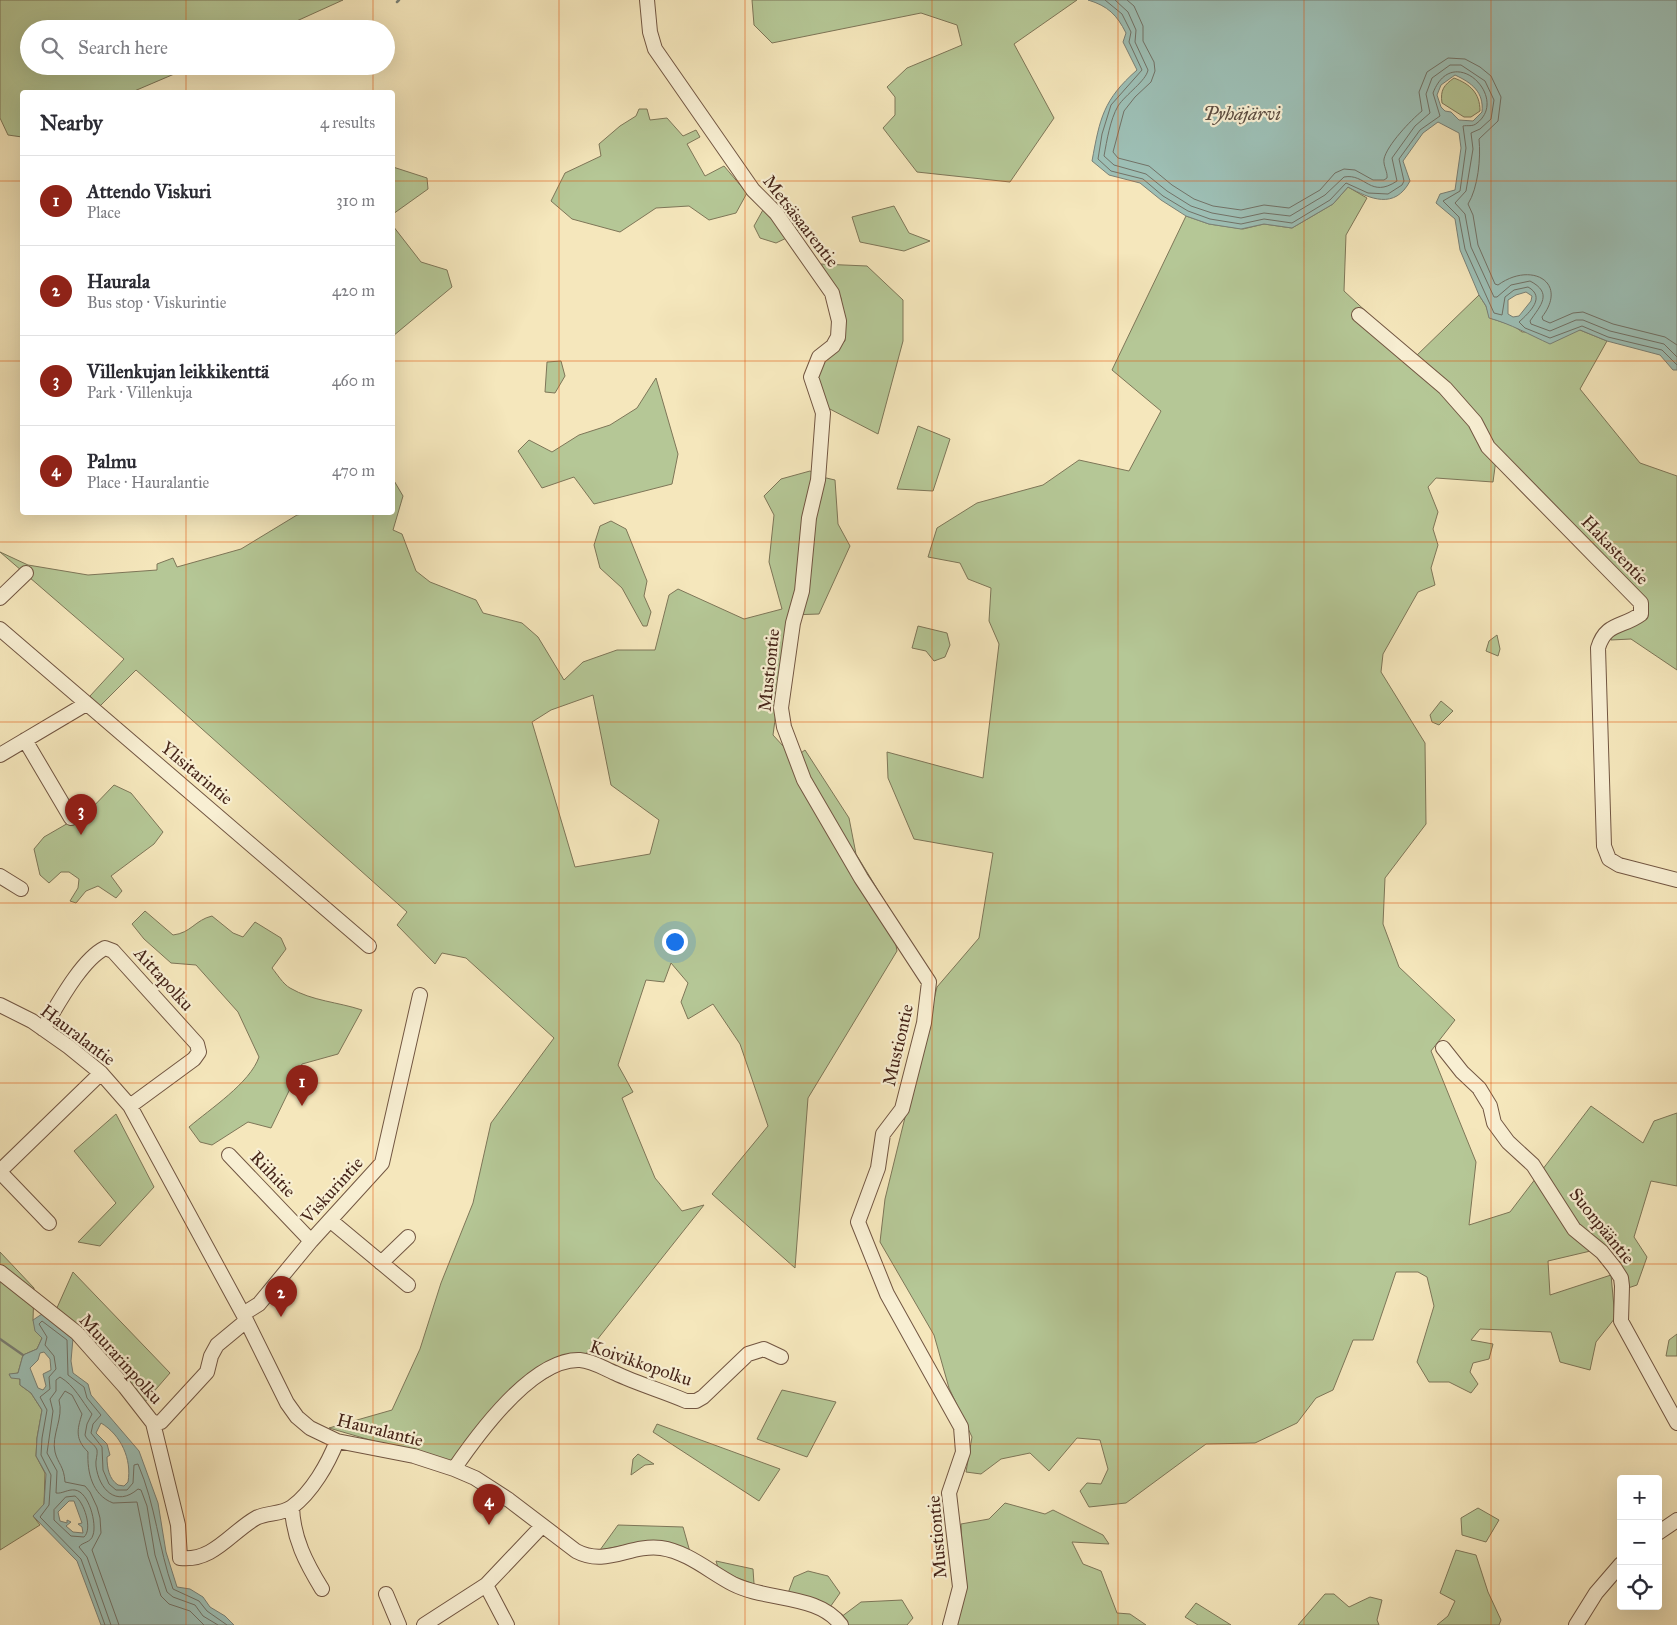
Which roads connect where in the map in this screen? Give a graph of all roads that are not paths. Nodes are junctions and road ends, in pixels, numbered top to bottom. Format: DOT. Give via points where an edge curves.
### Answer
graph roads {
  1 [pos="647,0"];
  2 [pos="1359,315"];
  3 [pos="818,480"];
  4 [pos="26,572"];
  5 [pos="0,598"];
  6 [pos="0,629"];
  7 [pos="86,704"];
  8 [pos="25,740"];
  9 [pos="0,755"];
  10 [pos="71,818"];
  11 [pos="0,876"];
  12 [pos="1677,880"];
  13 [pos="21,889"];
  14 [pos="369,946"];
  15 [pos="420,995"];
  16 [pos="0,1005"];
  17 [pos="43,1029"];
  18 [pos="1443,1048"];
  19 [pos="101,1073"];
  20 [pos="130,1106"];
  21 [pos="229,1155"];
  22 [pos="0,1171"];
  23 [pos="331,1221"];
  24 [pos="49,1223"];
  25 [pos="408,1237"];
  26 [pos="311,1241"];
  27 [pos="381,1262"];
  28 [pos="0,1272"];
  29 [pos="408,1285"];
  30 [pos="244,1317"];
  31 [pos="781,1357"];
  32 [pos="153,1423"];
  33 [pos="1677,1423"];
  34 [pos="337,1441"];
  35 [pos="454,1469"];
  36 [pos="292,1507"];
  37 [pos="1677,1520"];
  38 [pos="542,1526"];
  39 [pos="1662,1530"];
  40 [pos="1620,1565"];
  41 [pos="486,1585"];
  42 [pos="322,1589"];
  43 [pos="386,1594"];
  44 [pos="399,1625"];
  45 [pos="424,1625"];
  46 [pos="507,1625"];
  47 [pos="841,1625"];
  48 [pos="950,1625"];
  49 [pos="1576,1625"];
  1 -- 3 [label="street, Metsäsaarentie" via="655,49 753,190 776,213 832,293 839,321 838,337 833,346 819,357 811,377 823,412"];
  2 -- 12 [label="street, Hakastentie" via="1445,388 1475,422 1488,447 1641,603 1641,614 1612,627 1602,635 1598,648 1604,846 1609,859 1619,865"];
  3 -- 48 [label="street, Mustiontie" via="809,518 802,591 793,624 780,708 789,743 804,780 861,878 929,982 924,1023 902,1109 883,1134 878,1168 858,1222 886,1294 960,1427 963,1452 949,1493 960,1587"];
  4 -- 5 [label="street"];
  6 -- 7 [label="street, Ylisitarintie"];
  7 -- 8 [label="street"];
  7 -- 14 [label="street, Ylisitarintie"];
  8 -- 9 [label="street"];
  8 -- 10 [label="street"];
  11 -- 13 [label="street"];
  15 -- 23 [label="street, Viskurintie" via="382,1163"];
  16 -- 17 [label="street, Hauralantie"];
  17 -- 19 [label="street, Hauralantie"];
  17 -- 20 [label="street, Aittapolku" via="68,989 95,955 105,948 113,951 197,1044 199,1052"];
  18 -- 33 [label="street, Suonpääntie" via="1479,1088 1490,1106 1494,1123 1508,1142 1533,1165 1574,1229 1602,1252 1621,1278 1621,1321"];
  19 -- 20 [label="street, Hauralantie"];
  19 -- 22 [label="street"];
  20 -- 30 [label="street, Hauralantie"];
  21 -- 26 [label="street, Riihitie"];
  22 -- 24 [label="street"];
  23 -- 26 [label="street, Viskurintie"];
  23 -- 27 [label="street"];
  25 -- 27 [label="street"];
  26 -- 30 [label="street, Viskurintie"];
  27 -- 29 [label="street"];
  28 -- 32 [label="street, Muurarinpolku" via="77,1333"];
  30 -- 32 [label="street, Viskurintie" via="217,1345 206,1372 197,1383 161,1422"];
  30 -- 34 [label="street, Hauralantie" via="287,1404 310,1428"];
  31 -- 35 [label="street, Koivikkopolku" via="764,1349 748,1354 696,1401 686,1401 594,1362 561,1362 508,1400"];
  32 -- 36 [label="street, Muurarinpolku" via="178,1525 180,1558 206,1554 254,1519"];
  34 -- 35 [label="street, Hauralantie" via="387,1450"];
  34 -- 36 [label="street" via="312,1486"];
  35 -- 38 [label="street, Hauralantie" via="509,1500"];
  36 -- 42 [label="street" via="293,1525 301,1550"];
  37 -- 39 [label="street"];
  38 -- 41 [label="street"];
  38 -- 47 [label="street, Hauralantie" via="587,1557 602,1558 652,1548 672,1551 743,1588 815,1606 831,1614"];
  40 -- 49 [label="street" via="1596,1593"];
  41 -- 45 [label="street"];
  41 -- 46 [label="street"];
  43 -- 44 [label="street"];
}
